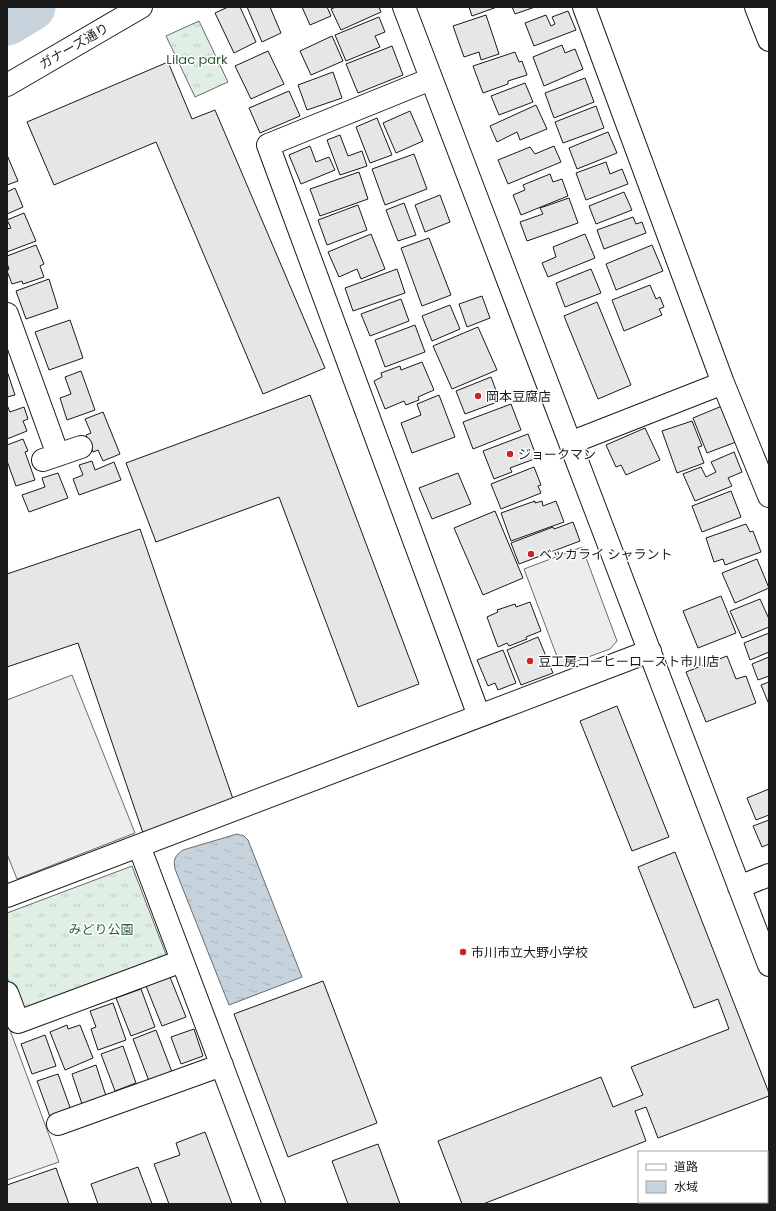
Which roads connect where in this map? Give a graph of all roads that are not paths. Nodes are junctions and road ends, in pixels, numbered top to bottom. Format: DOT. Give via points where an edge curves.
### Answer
graph roads {
  1 [pos="142,7"];
  2 [pos="404,7"];
  3 [pos="584,7"];
  4 [pos="756,7"];
  5 [pos="769,40"];
  6 [pos="431,79"];
  7 [pos="7,85"];
  8 [pos="7,314"];
  9 [pos="723,383"];
  10 [pos="570,443"];
  11 [pos="81,447"];
  12 [pos="769,496"];
  13 [pos="650,651"];
  14 [pos="479,716"];
  15 [pos="139,846"];
  16 [pos="769,875"];
  17 [pos="739,887"];
  18 [pos="7,896"];
  19 [pos="182,961"];
  20 [pos="769,965"];
  21 [pos="7,993"];
  22 [pos="222,1065"];
  23 [pos="58,1124"];
  24 [pos="274,1204"];
  1 -- 7 [label="street, ガナーズ通り"];
  2 -- 6 [label="street"];
  3 -- 9 [label="street"];
  4 -- 5 [label="street"];
  6 -- 10 [label="street"];
  6 -- 14 [label="street" via="268,145"];
  8 -- 11 [label="street" via="51,457"];
  9 -- 10 [label="street"];
  9 -- 12 [label="street"];
  10 -- 13 [label="street"];
  13 -- 14 [label="street"];
  13 -- 17 [label="street"];
  14 -- 15 [label="street"];
  15 -- 18 [label="street"];
  15 -- 19 [label="street"];
  16 -- 17 [label="street"];
  17 -- 20 [label="street"];
  19 -- 21 [label="street" via="18,1022"];
  19 -- 22 [label="street"];
  22 -- 23 [label="street"];
  22 -- 24 [label="street"];
}
